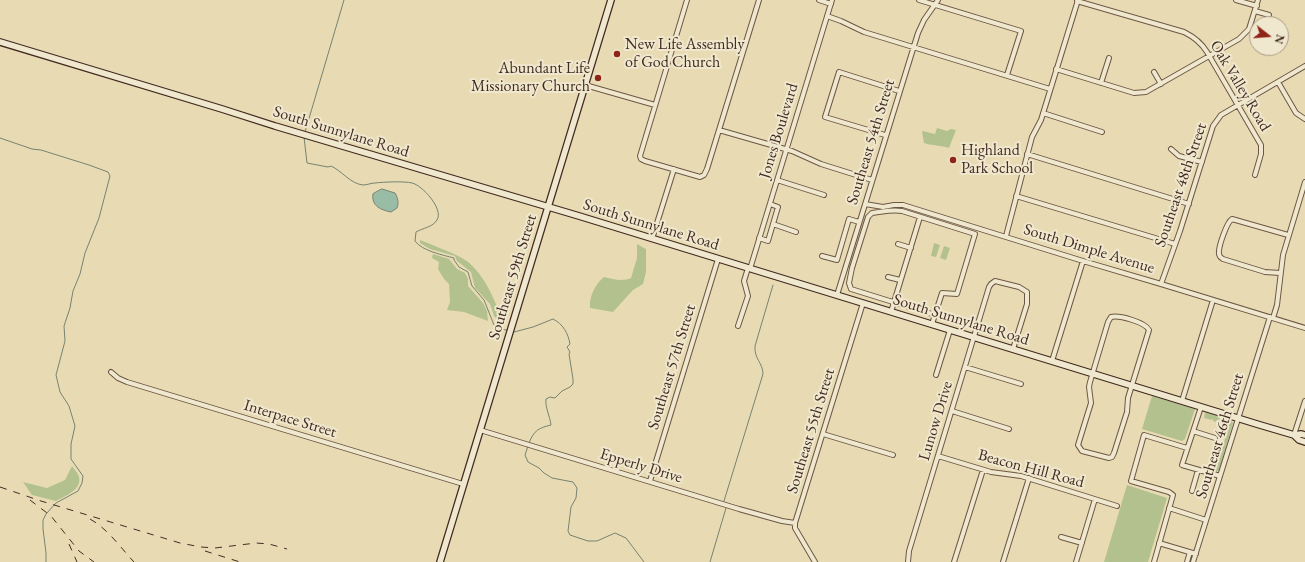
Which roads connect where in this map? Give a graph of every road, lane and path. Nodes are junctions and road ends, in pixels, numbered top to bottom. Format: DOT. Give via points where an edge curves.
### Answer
graph roads {
  1 [pos="611,0"];
  2 [pos="687,0"];
  3 [pos="759,0"];
  4 [pos="819,0"];
  5 [pos="919,0"];
  6 [pos="938,0"];
  7 [pos="1077,0"];
  8 [pos="1236,0"];
  9 [pos="1258,0"];
  10 [pos="832,2"];
  11 [pos="934,5"];
  12 [pos="1256,8"];
  13 [pos="1269,15"];
  14 [pos="827,16"];
  15 [pos="0,42"];
  16 [pos="913,47"];
  17 [pos="1210,56"];
  18 [pos="1109,58"];
  19 [pos="1305,66"];
  20 [pos="1056,69"];
  21 [pos="1154,72"];
  22 [pos="1007,75"];
  23 [pos="1101,82"];
  24 [pos="1278,82"];
  25 [pos="1161,84"];
  26 [pos="585,85"];
  27 [pos="1050,88"];
  28 [pos="899,91"];
  29 [pos="655,105"];
  30 [pos="1238,105"];
  31 [pos="1043,113"];
  32 [pos="1305,119"];
  33 [pos="720,130"];
  34 [pos="1102,132"];
  35 [pos="886,135"];
  36 [pos="1171,149"];
  37 [pos="786,150"];
  38 [pos="1027,154"];
  39 [pos="1202,162"];
  40 [pos="674,169"];
  41 [pos="1255,175"];
  42 [pos="777,180"];
  43 [pos="872,180"];
  44 [pos="1305,182"];
  45 [pos="824,195"];
  46 [pos="1016,196"];
  47 [pos="770,204"];
  48 [pos="865,204"];
  49 [pos="1189,204"];
  50 [pos="548,207"];
  51 [pos="920,217"];
  52 [pos="859,222"];
  53 [pos="773,224"];
  54 [pos="857,229"];
  55 [pos="864,231"];
  56 [pos="796,232"];
  57 [pos="1288,235"];
  58 [pos="1006,236"];
  59 [pos="759,238"];
  60 [pos="652,239"];
  61 [pos="898,244"];
  62 [pos="1175,244"];
  63 [pos="911,248"];
  64 [pos="822,256"];
  65 [pos="718,259"];
  66 [pos="837,260"];
  67 [pos="1083,261"];
  68 [pos="846,264"];
  69 [pos="749,268"];
  70 [pos="852,268"];
  71 [pos="1280,273"];
  72 [pos="888,277"];
  73 [pos="900,280"];
  74 [pos="1161,284"];
  75 [pos="837,295"];
  76 [pos="1213,300"];
  77 [pos="894,302"];
  78 [pos="863,303"];
  79 [pos="891,312"];
  80 [pos="935,315"];
  81 [pos="1271,318"];
  82 [pos="932,324"];
  83 [pos="738,326"];
  84 [pos="1305,328"];
  85 [pos="950,330"];
  86 [pos="974,337"];
  87 [pos="1013,349"];
  88 [pos="1052,361"];
  89 [pos="965,367"];
  90 [pos="111,372"];
  91 [pos="1093,373"];
  92 [pos="936,375"];
  93 [pos="1021,384"];
  94 [pos="1132,386"];
  95 [pos="1182,401"];
  96 [pos="1305,401"];
  97 [pos="1201,407"];
  98 [pos="952,411"];
  99 [pos="1238,418"];
  100 [pos="1009,429"];
  101 [pos="480,430"];
  102 [pos="1193,431"];
  103 [pos="823,434"];
  104 [pos="1294,435"];
  105 [pos="1305,435"];
  106 [pos="1215,438"];
  107 [pos="1305,442"];
  108 [pos="1188,448"];
  109 [pos="893,455"];
  110 [pos="938,456"];
  111 [pos="983,470"];
  112 [pos="1198,470"];
  113 [pos="1220,476"];
  114 [pos="1029,478"];
  115 [pos="650,481"];
  116 [pos="463,484"];
  117 [pos="1192,491"];
  118 [pos="1095,499"];
  119 [pos="1117,506"];
  120 [pos="1169,508"];
  121 [pos="1206,520"];
  122 [pos="795,523"];
  123 [pos="1061,537"];
  124 [pos="1082,543"];
  125 [pos="1159,543"];
  126 [pos="1190,552"];
  127 [pos="1196,554"];
  128 [pos="440,562"];
  129 [pos="814,562"];
  130 [pos="908,562"];
  131 [pos="954,562"];
  132 [pos="1003,562"];
  133 [pos="1076,562"];
  134 [pos="1154,562"];
  135 [pos="1187,562"];
  136 [pos="1193,562"];
  1 -- 26 [label="main road, Southeast 59th Street"];
  2 -- 29 [label="street"];
  3 -- 33 [label="street"];
  4 -- 10 [label="street"];
  5 -- 11 [label="street"];
  6 -- 11 [label="street, Southeast 54th Street"];
  7 -- 17 [label="street, Oak Valley Road" via="1188,34 1200,42"];
  7 -- 20 [label="street"];
  8 -- 12 [label="street"];
  9 -- 12 [label="street"];
  10 -- 14 [label="street, Jones Boulevard"];
  11 -- 16 [label="street, Southeast 54th Street" via="920,26"];
  11 -- 22 [label="street" via="1021,31"];
  12 -- 13 [label="street"];
  12 -- 17 [label="street" via="1245,34"];
  14 -- 16 [label="street" via="859,30"];
  14 -- 37 [label="street, Jones Boulevard"];
  15 -- 50 [label="main road, South Sunnylane Road"];
  16 -- 22 [label="street"];
  16 -- 28 [label="street, Southeast 54th Street"];
  17 -- 25 [label="street"];
  17 -- 30 [label="street, Oak Valley Road"];
  18 -- 23 [label="street"];
  19 -- 24 [label="street, Southeast 48th Street"];
  20 -- 23 [label="street"];
  20 -- 27 [label="street"];
  21 -- 25 [label="street"];
  22 -- 27 [label="street"];
  23 -- 25 [label="street" via="1138,93 1149,91"];
  24 -- 30 [label="street, Southeast 48th Street"];
  24 -- 32 [label="street" via="1296,113"];
  26 -- 29 [label="street"];
  26 -- 50 [label="main road, Southeast 59th Street"];
  27 -- 31 [label="street"];
  28 -- 35 [label="street, Southeast 54th Street"];
  28 -- 35 [label="street" via="839,72 825,117"];
  29 -- 40 [label="street" via="640,153 641,158"];
  30 -- 39 [label="street, Southeast 48th Street" via="1221,115 1215,122"];
  30 -- 41 [label="street, Oak Valley Road" via="1261,145"];
  31 -- 34 [label="street"];
  31 -- 38 [label="street"];
  33 -- 37 [label="street"];
  33 -- 40 [label="street" via="704,175 700,177"];
  35 -- 43 [label="street, Southeast 54th Street"];
  36 -- 39 [label="street" via="1179,156"];
  37 -- 42 [label="street, Jones Boulevard"];
  37 -- 43 [label="street" via="820,164"];
  38 -- 46 [label="street"];
  38 -- 49 [label="street"];
  39 -- 49 [label="street, Southeast 48th Street"];
  40 -- 60 [label="street"];
  42 -- 45 [label="street"];
  42 -- 47 [label="street, Jones Boulevard"];
  43 -- 48 [label="street, Southeast 54th Street"];
  44 -- 57 [label="street, Southeast 46th Street"];
  46 -- 58 [label="street"];
  46 -- 62 [label="street"];
  47 -- 53 [label="street" via="778,207"];
  47 -- 59 [label="street, Jones Boulevard"];
  48 -- 52 [label="street, Southeast 54th Street"];
  48 -- 58 [label="street, South Dimple Avenue" via="903,205"];
  49 -- 62 [label="street, Southeast 48th Street"];
  50 -- 60 [label="main road, South Sunnylane Road"];
  50 -- 101 [label="main road, Southeast 59th Street"];
  51 -- 55 [label="street" via="897,210 872,212"];
  51 -- 63 [label="street"];
  51 -- 80 [label="street" via="976,234 957,294 942,293"];
  52 -- 54 [label="street, Southeast 54th Street"];
  52 -- 66 [label="street" via="849,219"];
  53 -- 56 [label="street"];
  53 -- 59 [label="street" via="768,241"];
  54 -- 55 [label="street"];
  54 -- 68 [label="street, Southeast 54th Street"];
  55 -- 70 [label="street"];
  57 -- 71 [label="street, Southeast 46th Street"];
  57 -- 71 [label="street" via="1232,218 1227,223 1219,250 1221,257 1265,272"];
  58 -- 67 [label="street, South Dimple Avenue"];
  59 -- 69 [label="street, Jones Boulevard"];
  60 -- 65 [label="main road, South Sunnylane Road"];
  61 -- 63 [label="street"];
  62 -- 74 [label="street, Southeast 48th Street"];
  63 -- 73 [label="street"];
  64 -- 66 [label="street"];
  65 -- 69 [label="main road, South Sunnylane Road"];
  65 -- 115 [label="street, Southeast 57th Street"];
  66 -- 68 [label="street"];
  67 -- 74 [label="street, South Dimple Avenue"];
  67 -- 88 [label="street"];
  68 -- 70 [label="street"];
  68 -- 75 [label="street, Southeast 54th Street"];
  69 -- 75 [label="main road, South Sunnylane Road"];
  69 -- 83 [label="street, Jones Boulevard" via="744,281 748,296"];
  70 -- 77 [label="street" via="849,283 851,289"];
  71 -- 81 [label="street, Southeast 46th Street" via="1277,305"];
  72 -- 73 [label="street"];
  73 -- 77 [label="street"];
  74 -- 76 [label="street, South Dimple Avenue"];
  75 -- 78 [label="main road, South Sunnylane Road"];
  76 -- 81 [label="street, South Dimple Avenue"];
  76 -- 95 [label="street"];
  77 -- 79 [label="street"];
  77 -- 80 [label="street"];
  78 -- 79 [label="main road, South Sunnylane Road"];
  78 -- 103 [label="street, Southeast 55th Street"];
  79 -- 82 [label="main road, South Sunnylane Road"];
  80 -- 82 [label="street"];
  81 -- 84 [label="street, South Dimple Avenue"];
  81 -- 99 [label="street, Southeast 46th Street"];
  82 -- 85 [label="main road, South Sunnylane Road"];
  85 -- 86 [label="main road, South Sunnylane Road"];
  85 -- 92 [label="street"];
  86 -- 87 [label="main road, South Sunnylane Road"];
  86 -- 87 [label="street, Lunow Drive" via="989,287 995,281 1000,282 1027,292 1027,304"];
  86 -- 89 [label="street, Lunow Drive"];
  87 -- 88 [label="main road, South Sunnylane Road"];
  88 -- 91 [label="main road, South Sunnylane Road"];
  89 -- 93 [label="street"];
  89 -- 98 [label="street, Lunow Drive"];
  90 -- 116 [label="street, Interpace Street" via="128,382"];
  91 -- 94 [label="main road, South Sunnylane Road"];
  91 -- 94 [label="street" via="1111,317 1147,326 1149,330"];
  91 -- 94 [label="street" via="1089,387 1091,403 1078,444 1082,451 1112,457 1127,412"];
  94 -- 95 [label="main road, South Sunnylane Road"];
  95 -- 97 [label="main road, South Sunnylane Road"];
  96 -- 104 [label="street"];
  97 -- 99 [label="main road, South Sunnylane Road"];
  97 -- 102 [label="street"];
  98 -- 100 [label="street"];
  98 -- 110 [label="street, Lunow Drive"];
  99 -- 104 [label="main road, South Sunnylane Road"];
  99 -- 113 [label="street, Southeast 46th Street"];
  101 -- 115 [label="street, Epperly Drive"];
  101 -- 116 [label="main road, Southeast 59th Street"];
  102 -- 106 [label="street"];
  102 -- 108 [label="street"];
  103 -- 109 [label="street"];
  103 -- 122 [label="street, Southeast 55th Street"];
  104 -- 105 [label="main road, South Sunnylane Road"];
  104 -- 107 [label="main road, South Sunnylane Road"];
  108 -- 112 [label="street" via="1182,465"];
  108 -- 120 [label="street" via="1144,435 1131,481 1172,493"];
  110 -- 111 [label="street, Beacon Hill Road"];
  110 -- 130 [label="street, Lunow Drive" via="909,551"];
  111 -- 114 [label="street, Beacon Hill Road"];
  111 -- 131 [label="street"];
  112 -- 113 [label="street"];
  112 -- 117 [label="street"];
  113 -- 121 [label="street, Southeast 46th Street"];
  114 -- 118 [label="street, Beacon Hill Road"];
  114 -- 132 [label="street"];
  115 -- 122 [label="street, Epperly Drive"];
  116 -- 128 [label="main road, Southeast 59th Street"];
  118 -- 119 [label="street, Beacon Hill Road"];
  118 -- 124 [label="street"];
  120 -- 121 [label="street"];
  120 -- 125 [label="street"];
  121 -- 127 [label="street, Southeast 46th Street"];
  122 -- 129 [label="street" via="795,528"];
  123 -- 124 [label="street"];
  124 -- 133 [label="street"];
  125 -- 126 [label="street"];
  125 -- 134 [label="street"];
  126 -- 127 [label="street"];
  126 -- 135 [label="street"];
  127 -- 136 [label="street, Southeast 46th Street"];
}
